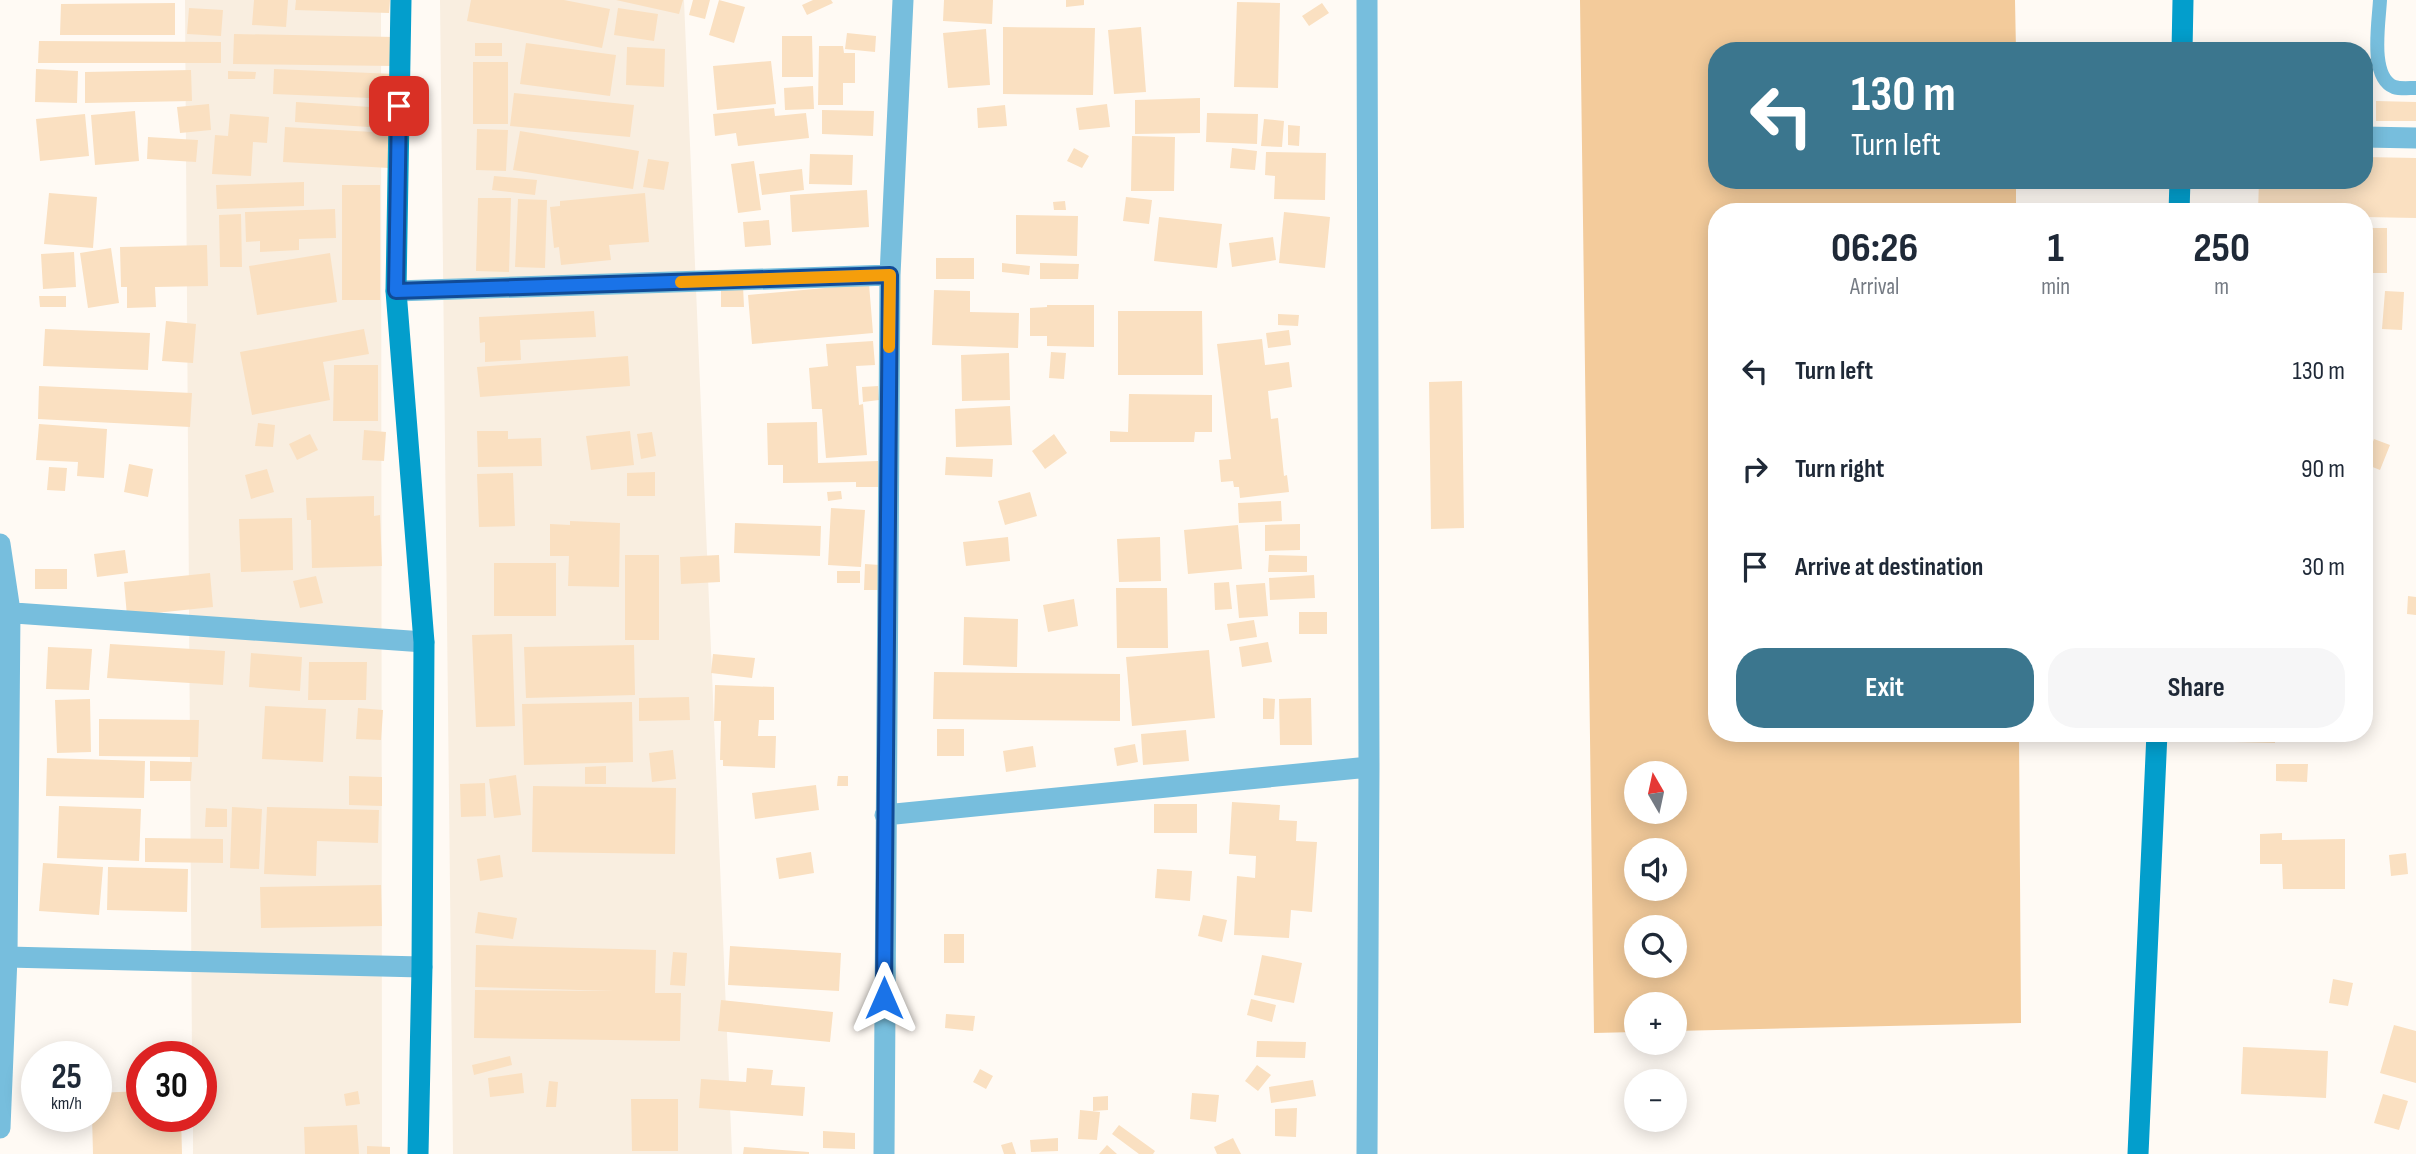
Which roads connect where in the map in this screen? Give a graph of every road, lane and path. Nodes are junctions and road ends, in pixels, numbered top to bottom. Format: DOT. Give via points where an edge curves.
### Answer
graph roads {
  1 [pos="401,0"];
  2 [pos="903,0"];
  3 [pos="1367,0"];
  4 [pos="2183,0"];
  5 [pos="2380,0"];
  6 [pos="2182,42"];
  7 [pos="2416,88"];
  8 [pos="2373,137"];
  9 [pos="2416,138"];
  10 [pos="890,275"];
  11 [pos="396,291"];
  12 [pos="0,544"];
  13 [pos="5,612"];
  14 [pos="424,642"];
  15 [pos="2157,742"];
  16 [pos="1369,767"];
  17 [pos="885,815"];
  18 [pos="7,957"];
  19 [pos="422,967"];
  20 [pos="0,1128"];
  21 [pos="418,1154"];
  22 [pos="884,1154"];
  23 [pos="1367,1154"];
  24 [pos="2138,1154"];
  1 -- 11 [label="main road"];
  2 -- 10 [label="street"];
  3 -- 16 [label="street"];
  4 -- 6 [label="main road"];
  5 -- 7 [label="lane" via="2378,61 2383,79 2395,88"];
  8 -- 9 [label="street"];
  10 -- 11 [label="street"];
  10 -- 17 [label="street"];
  11 -- 14 [label="main road"];
  12 -- 13 [label="street"];
  13 -- 14 [label="street"];
  13 -- 18 [label="street"];
  14 -- 19 [label="main road"];
  15 -- 24 [label="main road"];
  16 -- 17 [label="street"];
  16 -- 23 [label="street"];
  17 -- 22 [label="street"];
  18 -- 19 [label="street"];
  18 -- 20 [label="street"];
  19 -- 21 [label="main road"];
}
